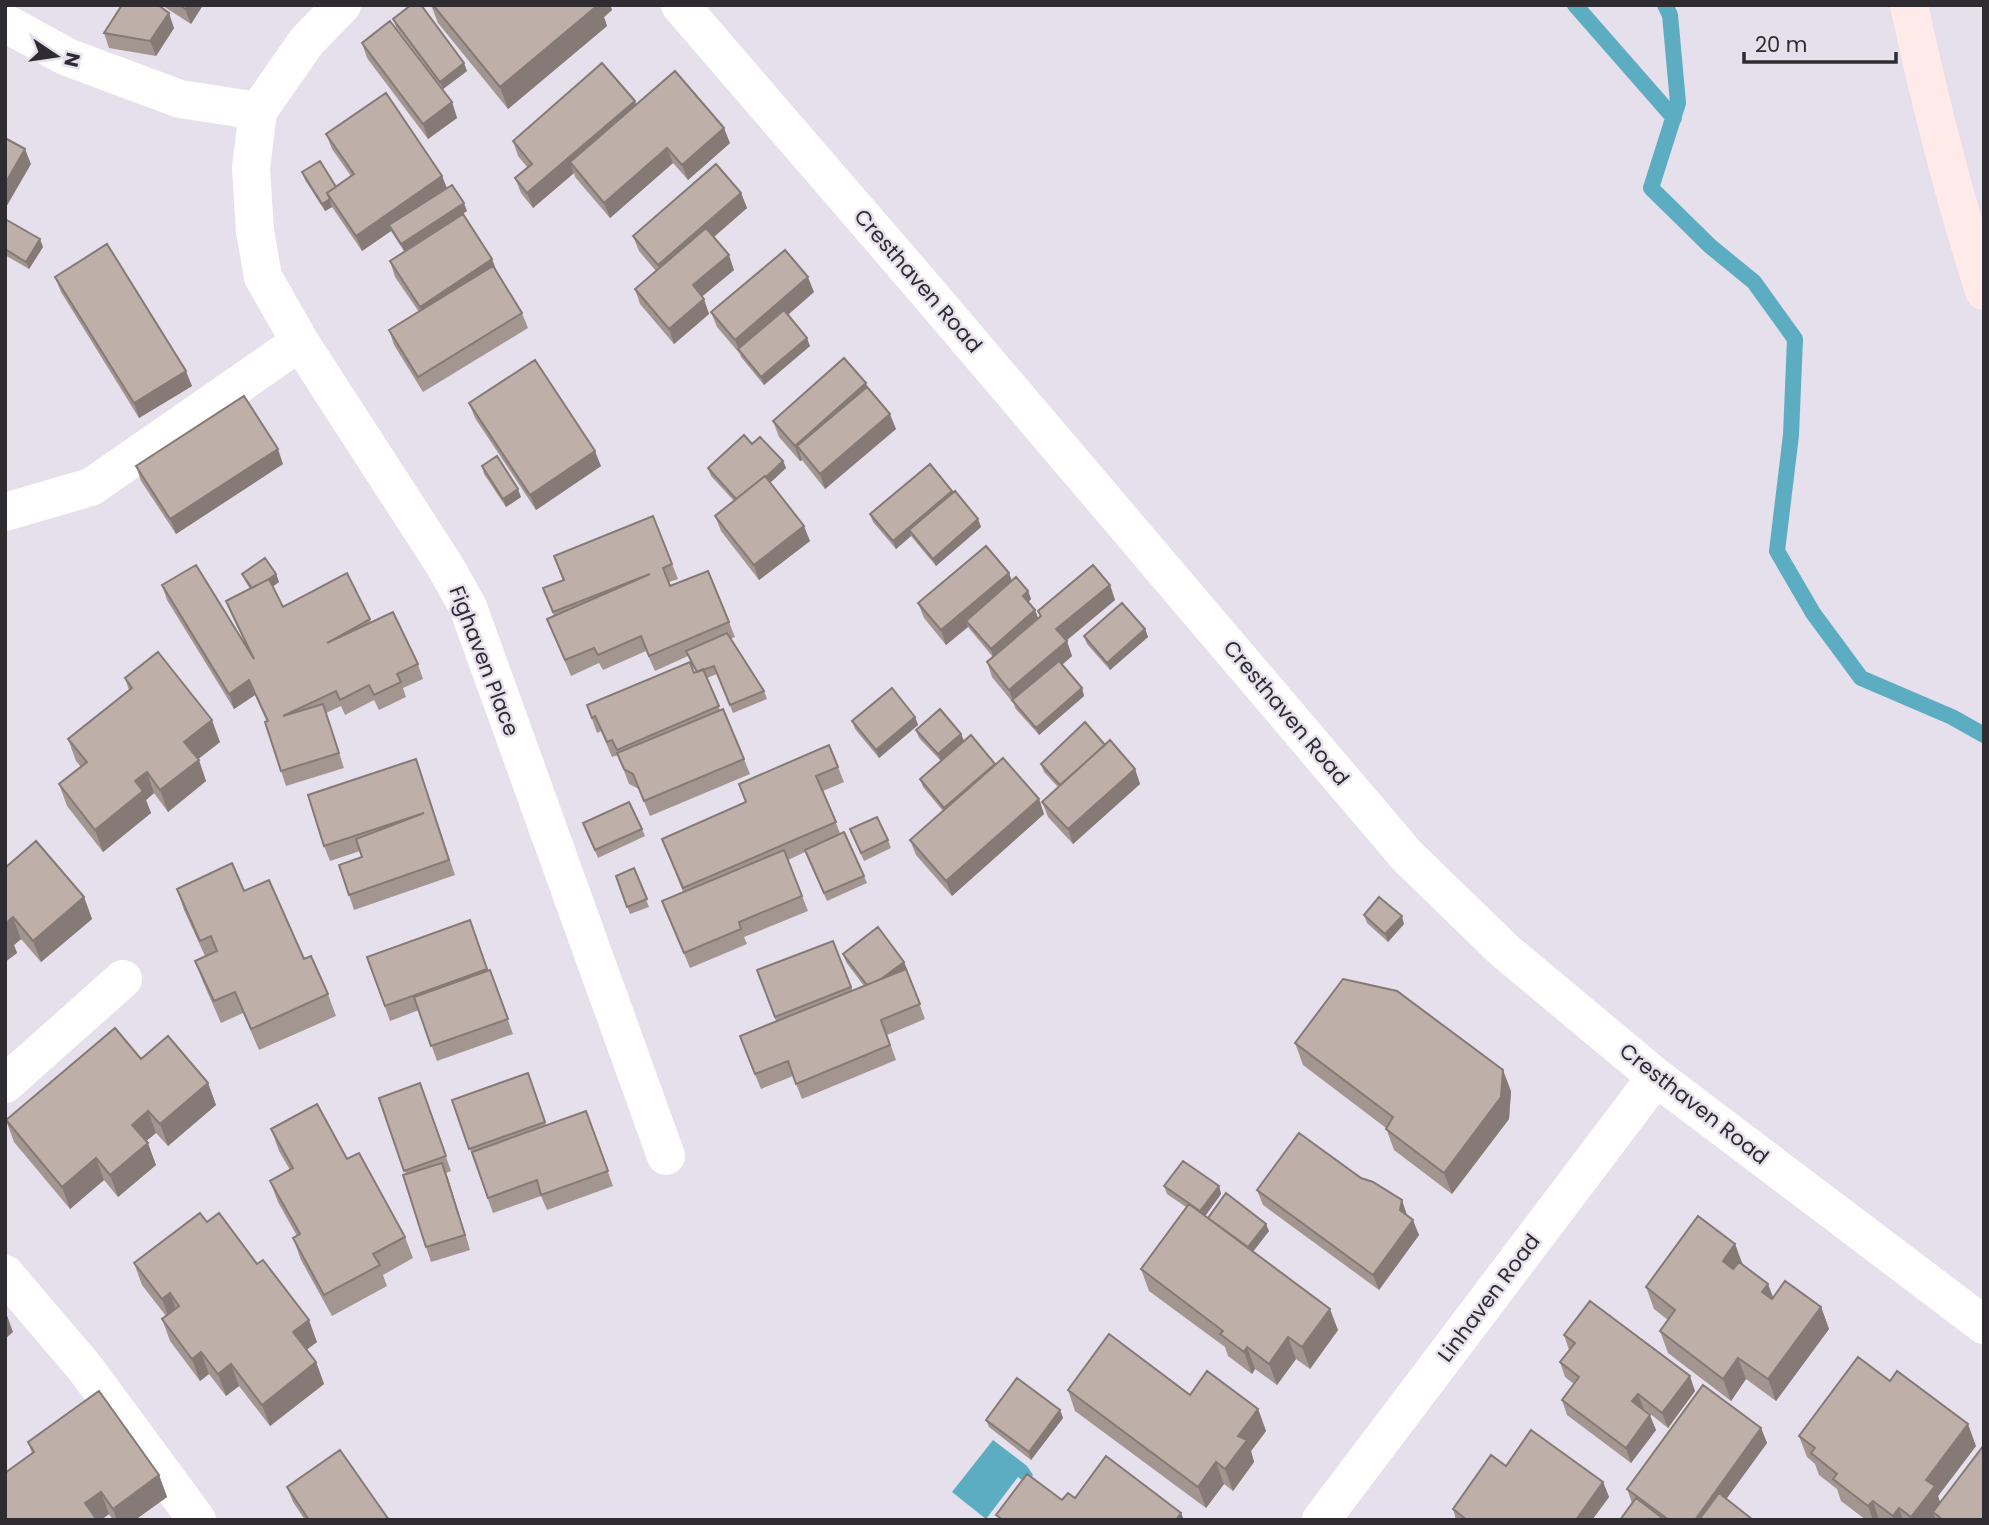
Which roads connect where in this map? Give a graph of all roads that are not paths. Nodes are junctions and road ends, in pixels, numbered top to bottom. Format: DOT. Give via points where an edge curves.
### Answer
graph roads {
  1 [pos="342,5"];
  2 [pos="680,5"];
  3 [pos="1909,5"];
  4 [pos="5,23"];
  5 [pos="258,111"];
  6 [pos="1984,291"];
  7 [pos="300,342"];
  8 [pos="5,512"];
  9 [pos="123,979"];
  10 [pos="1656,1077"];
  11 [pos="5,1084"];
  12 [pos="666,1156"];
  13 [pos="5,1274"];
  14 [pos="1984,1325"];
  15 [pos="197,1520"];
  16 [pos="1321,1520"];
  1 -- 5 [label="street, Fighaven Place" via="307,41"];
  2 -- 10 [label="street, Cresthaven Road" via="1407,856 1505,951"];
  3 -- 6 [label="main road" via="1960,217"];
  4 -- 5 [label="street" via="67,57 180,99"];
  5 -- 7 [label="street, Fighaven Place" via="251,168 263,277"];
  7 -- 8 [label="street" via="91,487"];
  7 -- 12 [label="street, Fighaven Place" via="468,607"];
  9 -- 11 [label="street"];
  10 -- 14 [label="street, Cresthaven Road"];
  10 -- 16 [label="street, Linhaven Road"];
  13 -- 15 [label="street" via="85,1368"];
}
